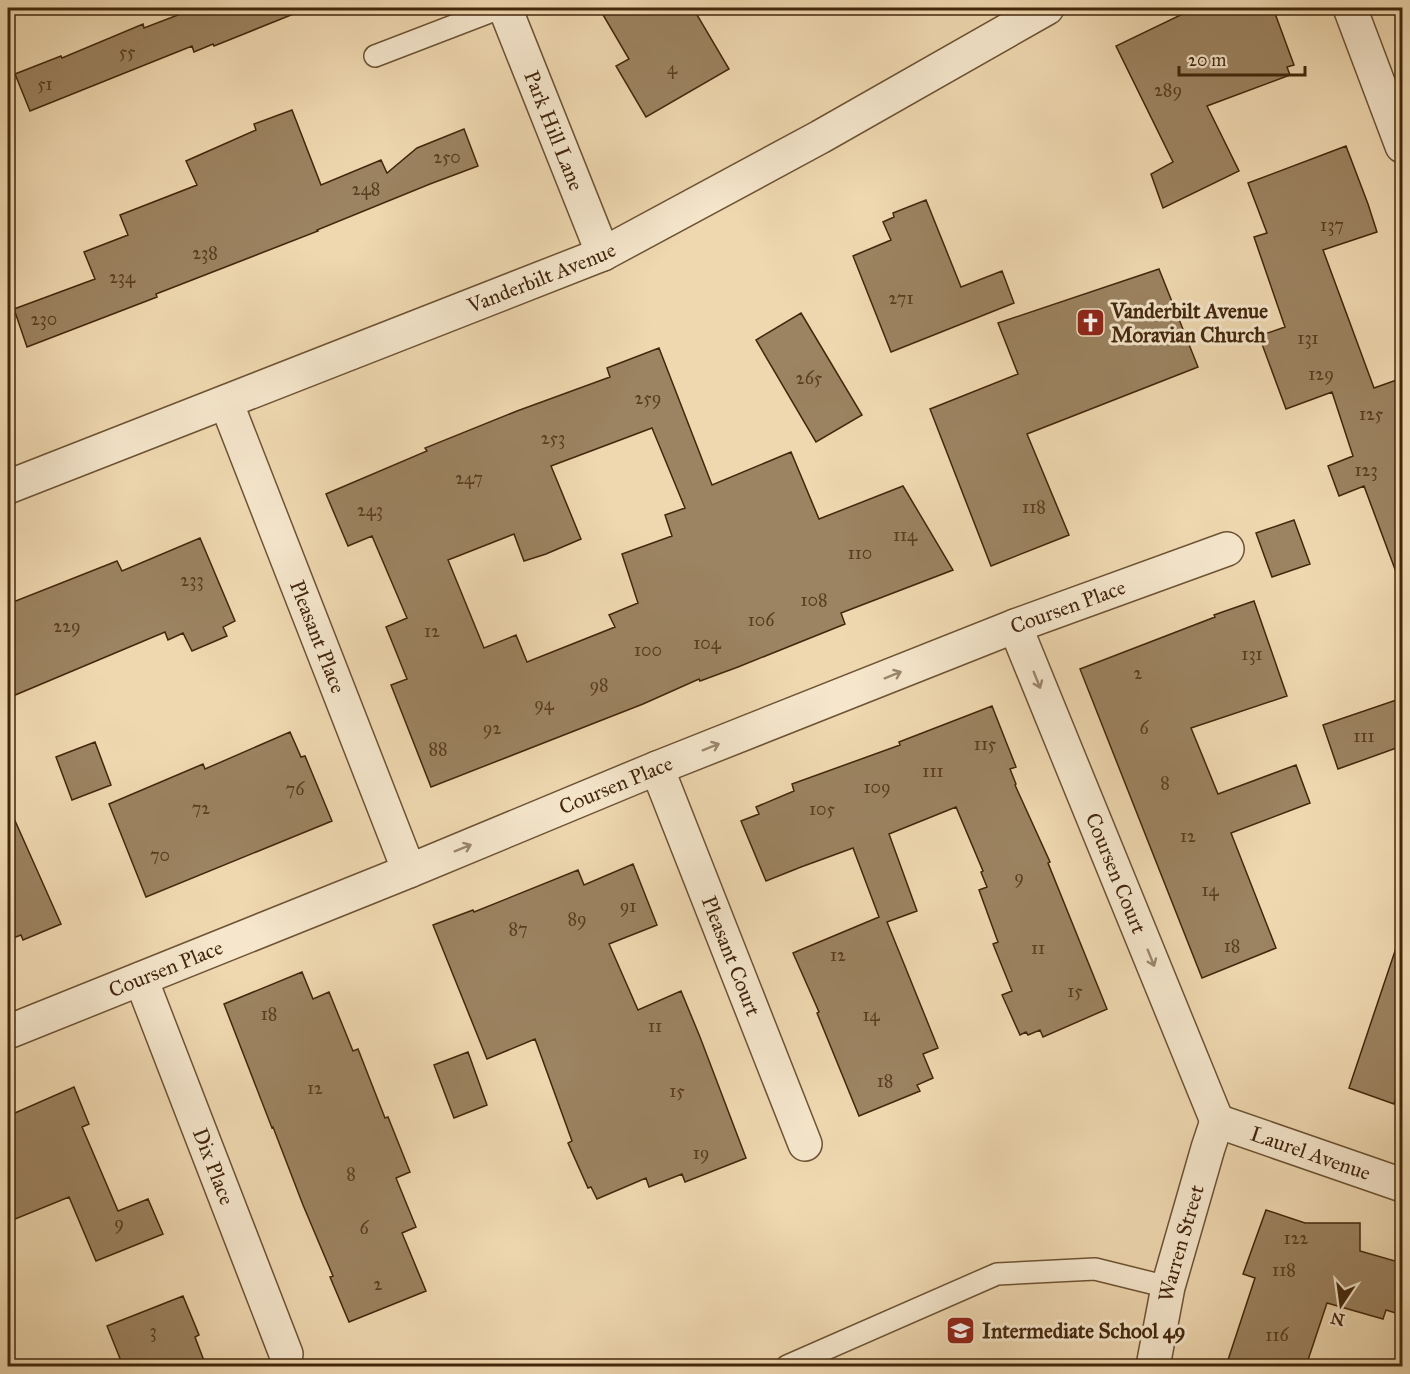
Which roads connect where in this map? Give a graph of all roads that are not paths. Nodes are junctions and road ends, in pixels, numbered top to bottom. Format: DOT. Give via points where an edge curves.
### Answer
graph roads {
  1 [pos="500,8"];
  2 [pos="505,8"];
  3 [pos="1047,8"];
  4 [pos="1350,8"];
  5 [pos="375,56"];
  6 [pos="1402,146"];
  7 [pos="603,254"];
  8 [pos="226,402"];
  9 [pos="8,487"];
  10 [pos="1227,549"];
  11 [pos="1015,626"];
  12 [pos="657,768"];
  13 [pos="409,871"];
  14 [pos="141,979"];
  15 [pos="8,1032"];
  16 [pos="1217,1121"];
  17 [pos="805,1144"];
  18 [pos="1402,1185"];
  19 [pos="1168,1287"];
  20 [pos="286,1354"];
  21 [pos="787,1366"];
  22 [pos="1153,1366"];
  1 -- 5 [label="lane"];
  2 -- 7 [label="street, Park Hill Lane"];
  3 -- 7 [label="street, Vanderbilt Avenue"];
  4 -- 6 [label="street"];
  7 -- 8 [label="street, Vanderbilt Avenue"];
  8 -- 9 [label="street, Vanderbilt Avenue"];
  8 -- 13 [label="street, Pleasant Place"];
  10 -- 11 [label="street, Coursen Place"];
  12 -- 11 [label="street, Coursen Place, one-way"];
  11 -- 16 [label="street, Coursen Court, one-way"];
  13 -- 12 [label="street, Coursen Place, one-way"];
  12 -- 17 [label="street, Pleasant Court"];
  13 -- 14 [label="street, Coursen Place"];
  14 -- 15 [label="street, Coursen Place"];
  14 -- 20 [label="street, Dix Place"];
  16 -- 18 [label="street, Laurel Avenue"];
  16 -- 19 [label="street, Warren Street"];
  19 -- 21 [label="lane" via="1095,1269 997,1274"];
  19 -- 22 [label="street, Warren Street"];
}
